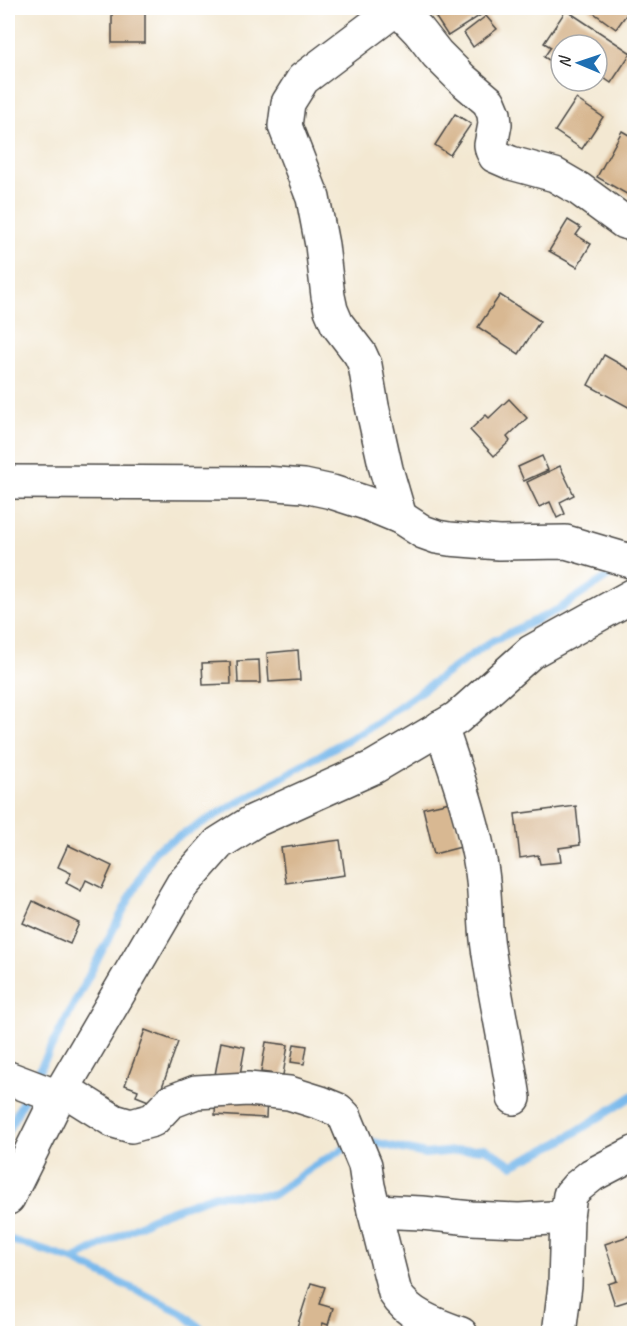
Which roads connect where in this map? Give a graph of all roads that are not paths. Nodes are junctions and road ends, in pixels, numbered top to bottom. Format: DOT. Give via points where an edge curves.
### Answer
graph roads {
  1 [pos="397,8"];
  2 [pos="634,223"];
  3 [pos="8,482"];
  4 [pos="400,517"];
  5 [pos="634,562"];
  6 [pos="634,596"];
  7 [pos="441,727"];
  8 [pos="8,1078"];
  9 [pos="60,1093"];
  10 [pos="514,1098"];
  11 [pos="634,1153"];
  12 [pos="8,1198"];
  13 [pos="375,1211"];
  14 [pos="567,1216"];
  15 [pos="461,1334"];
  16 [pos="559,1334"];
  1 -- 2 [label="street" via="445,62 489,102 494,114 491,145 495,156 555,175 624,222"];
  1 -- 4 [label="street" via="303,79 288,103 285,126 313,198 331,310 364,364"];
  3 -- 4 [label="street" via="304,486"];
  4 -- 5 [label="street" via="437,537 499,543 566,542"];
  6 -- 7 [label="street" via="531,652 457,718"];
  7 -- 9 [label="street" via="374,766 254,822 219,843 182,885"];
  7 -- 10 [label="street" via="466,800 482,873 486,936"];
  8 -- 9 [label="street"];
  9 -- 12 [label="street"];
  9 -- 13 [label="street" via="131,1126 153,1120 170,1102 196,1092 248,1089 289,1093 321,1103 345,1117 364,1165"];
  11 -- 14 [label="street" via="577,1187 570,1195"];
  13 -- 14 [label="street" via="519,1220"];
  13 -- 15 [label="street" via="400,1301 430,1322"];
  14 -- 16 [label="street"];
}
